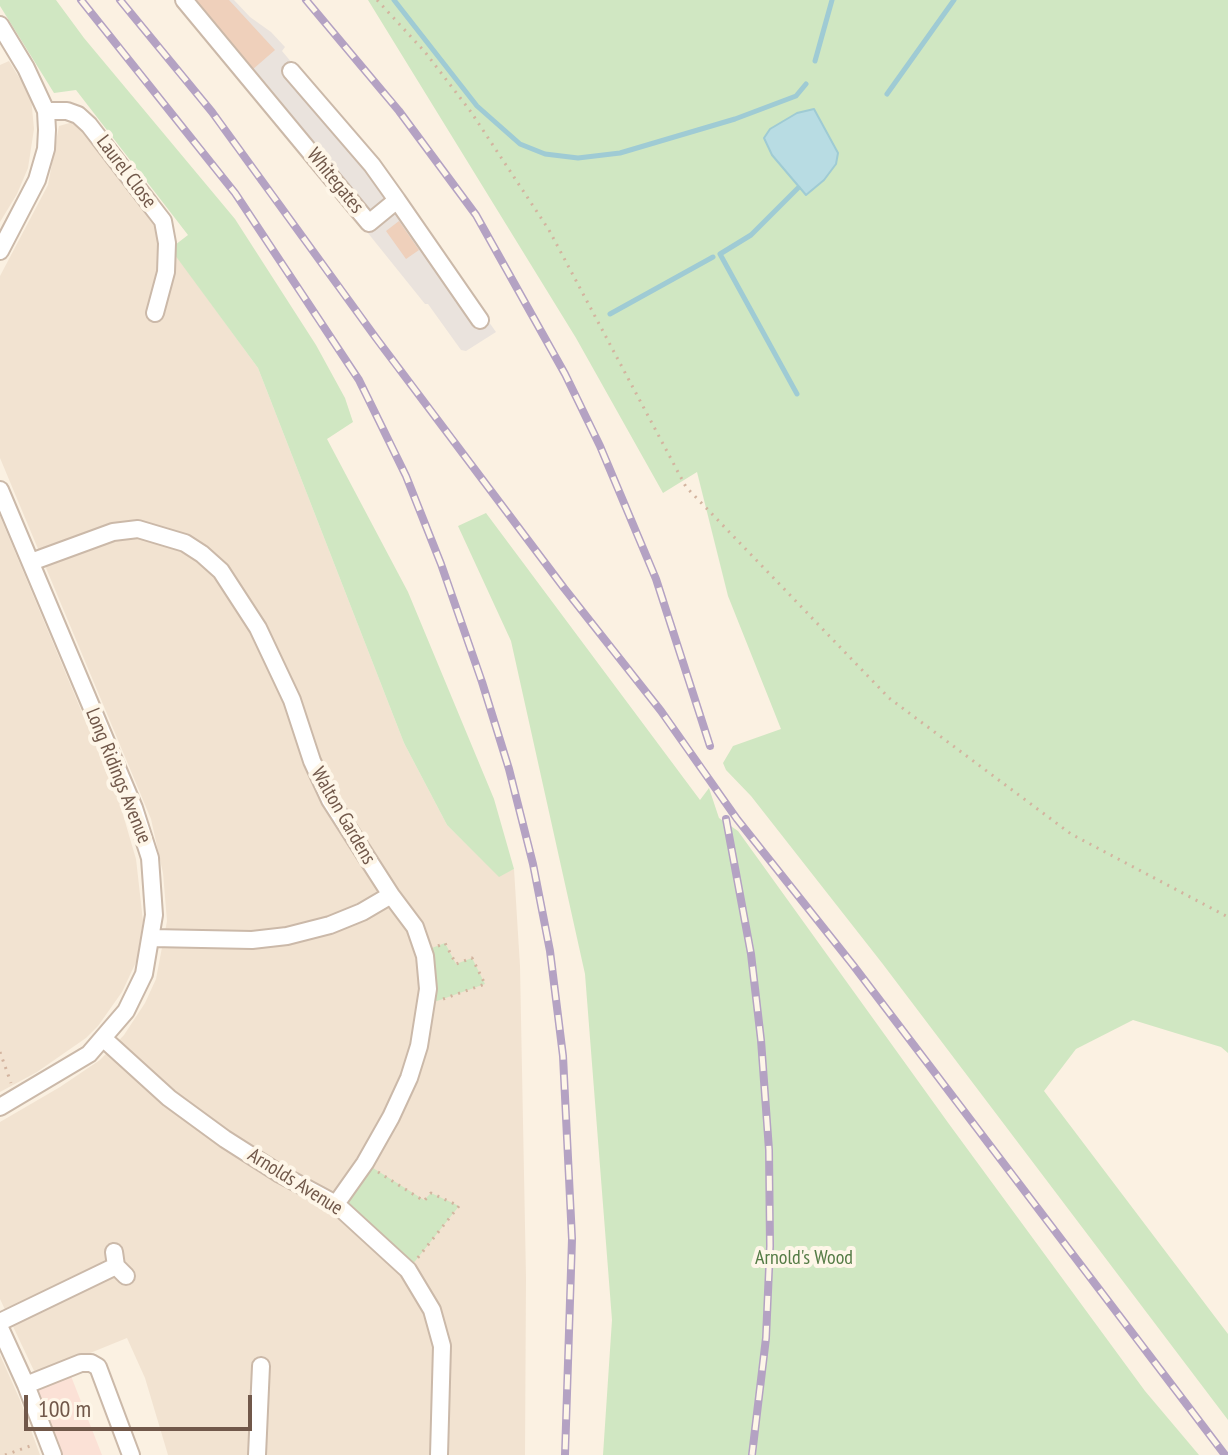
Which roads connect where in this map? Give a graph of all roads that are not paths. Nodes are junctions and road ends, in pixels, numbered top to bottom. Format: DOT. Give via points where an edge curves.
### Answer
graph roads {
  1 [pos="184,0"];
  2 [pos="0,25"];
  3 [pos="291,71"];
  4 [pos="46,111"];
  5 [pos="397,200"];
  6 [pos="0,251"];
  7 [pos="155,313"];
  8 [pos="480,320"];
  9 [pos="0,490"];
  10 [pos="31,562"];
  11 [pos="391,895"];
  12 [pos="152,938"];
  13 [pos="104,1039"];
  14 [pos="0,1107"];
  15 [pos="336,1204"];
  16 [pos="119,1265"];
  17 [pos="0,1325"];
  18 [pos="261,1366"];
  19 [pos="26,1385"];
  20 [pos="50,1447"];
  21 [pos="131,1455"];
  22 [pos="257,1455"];
  23 [pos="439,1455"];
  1 -- 5 [label="street, Whitegates" via="369,223"];
  2 -- 4 [label="street"];
  3 -- 5 [label="street"];
  4 -- 6 [label="street" via="46,149 37,180"];
  4 -- 7 [label="street, Laurel Close" via="67,111 89,125 163,221 166,272"];
  5 -- 8 [label="street, Whitegates"];
  9 -- 10 [label="street, Long Ridings Avenue"];
  10 -- 11 [label="street, Walton Gardens" via="113,532 138,529 185,543 221,571 258,628 287,688 330,800"];
  10 -- 12 [label="street, Long Ridings Avenue" via="134,808 150,858"];
  11 -- 12 [label="street" via="330,925 287,936"];
  11 -- 15 [label="street, Walton Gardens" via="415,927 424,951 427,1000 419,1046 391,1117"];
  12 -- 13 [label="street, Long Ridings Avenue" via="144,974 126,1011"];
  13 -- 14 [label="street, Long Ridings Avenue" via="89,1054"];
  13 -- 15 [label="street, Arnolds Avenue" via="169,1098 225,1139"];
  15 -- 23 [label="street, Arnolds Avenue" via="408,1270 432,1310 442,1346"];
  16 -- 17 [label="street"];
  17 -- 19 [label="street"];
  18 -- 22 [label="street"];
  19 -- 20 [label="street"];
  19 -- 21 [label="street" via="81,1363 98,1367"];
}
